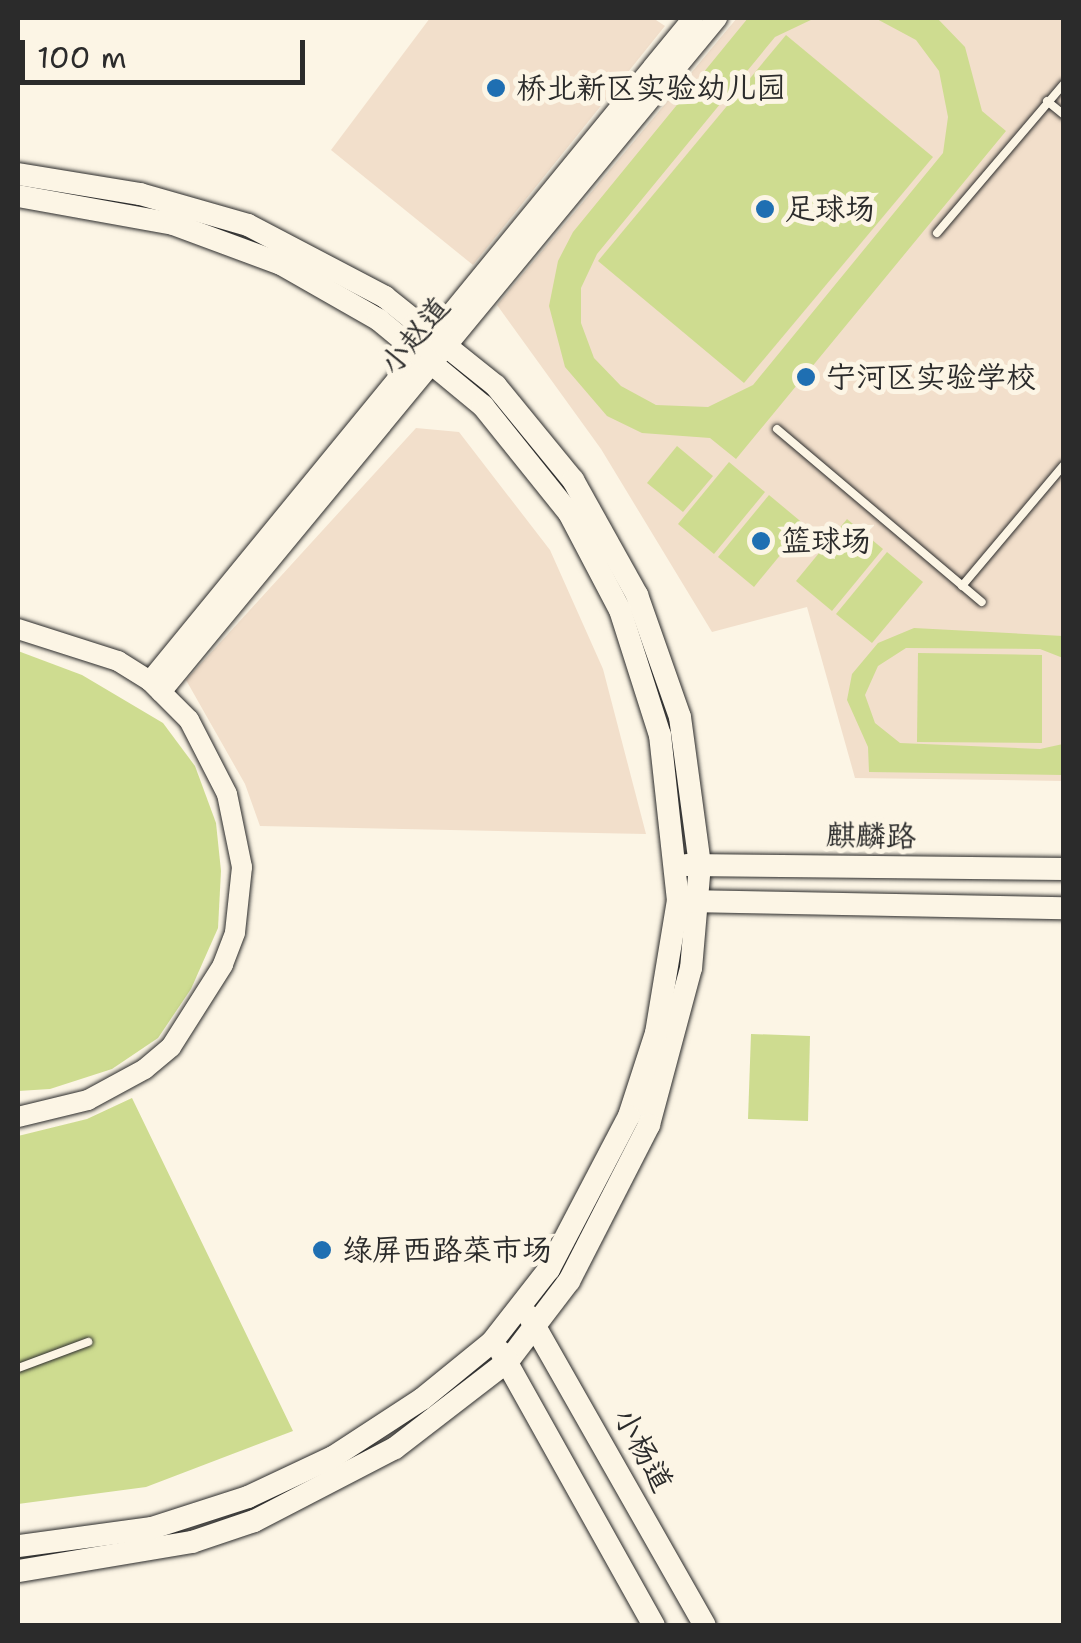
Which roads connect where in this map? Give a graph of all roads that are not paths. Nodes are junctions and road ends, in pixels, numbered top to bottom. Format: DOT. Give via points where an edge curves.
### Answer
graph roads {
  1 [pos="692,18"];
  2 [pos="717,18"];
  3 [pos="1064,84"];
  4 [pos="1047,101"];
  5 [pos="1064,115"];
  6 [pos="18,174"];
  7 [pos="18,196"];
  8 [pos="937,234"];
  9 [pos="442,337"];
  10 [pos="427,356"];
  11 [pos="777,430"];
  12 [pos="1064,465"];
  13 [pos="962,586"];
  14 [pos="982,602"];
  15 [pos="18,629"];
  16 [pos="155,686"];
  17 [pos="688,865"];
  18 [pos="1064,868"];
  19 [pos="688,901"];
  20 [pos="1064,908"];
  21 [pos="18,1117"];
  22 [pos="521,1309"];
  23 [pos="540,1326"];
  24 [pos="88,1342"];
  25 [pos="492,1342"];
  26 [pos="508,1361"];
  27 [pos="18,1368"];
  28 [pos="18,1546"];
  29 [pos="18,1571"];
  30 [pos="654,1626"];
  31 [pos="705,1626"];
  1 -- 9 [label="street, 小赵道"];
  2 -- 9 [label="street, 小赵道"];
  3 -- 4 [label="lane"];
  4 -- 5 [label="lane"];
  4 -- 8 [label="lane"];
  6 -- 9 [label="main road" via="140,194 236,220 326,262"];
  7 -- 10 [label="main road" via="174,224 239,246 312,279"];
  9 -- 10 [label="street, 小赵道"];
  9 -- 17 [label="main road" via="551,449 623,564 680,717"];
  10 -- 16 [label="street, 小赵道"];
  10 -- 17 [label="main road" via="526,454 606,579 652,703"];
  11 -- 13 [label="lane"];
  12 -- 13 [label="lane"];
  13 -- 14 [label="lane"];
  15 -- 16 [label="street" via="118,661"];
  16 -- 21 [label="street" via="212,756 226,794 242,867 235,933 193,1022 145,1069 88,1100"];
  17 -- 18 [label="main road, 麒麟路"];
  17 -- 19 [label="main road"];
  19 -- 20 [label="main road"];
  19 -- 22 [label="main road" via="630,1116 590,1200"];
  19 -- 23 [label="main road" via="678,1032 649,1125 608,1215"];
  22 -- 23 [label="main road, 小杨道"];
  22 -- 25 [label="main road"];
  23 -- 26 [label="main road"];
  23 -- 31 [label="main road, 小杨道"];
  24 -- 27 [label="lane"];
  25 -- 26 [label="main road"];
  25 -- 28 [label="main road" via="422,1399 333,1457 248,1497 152,1528"];
  26 -- 29 [label="main road" via="396,1448 254,1521 192,1542"];
  26 -- 30 [label="main road"];
}
